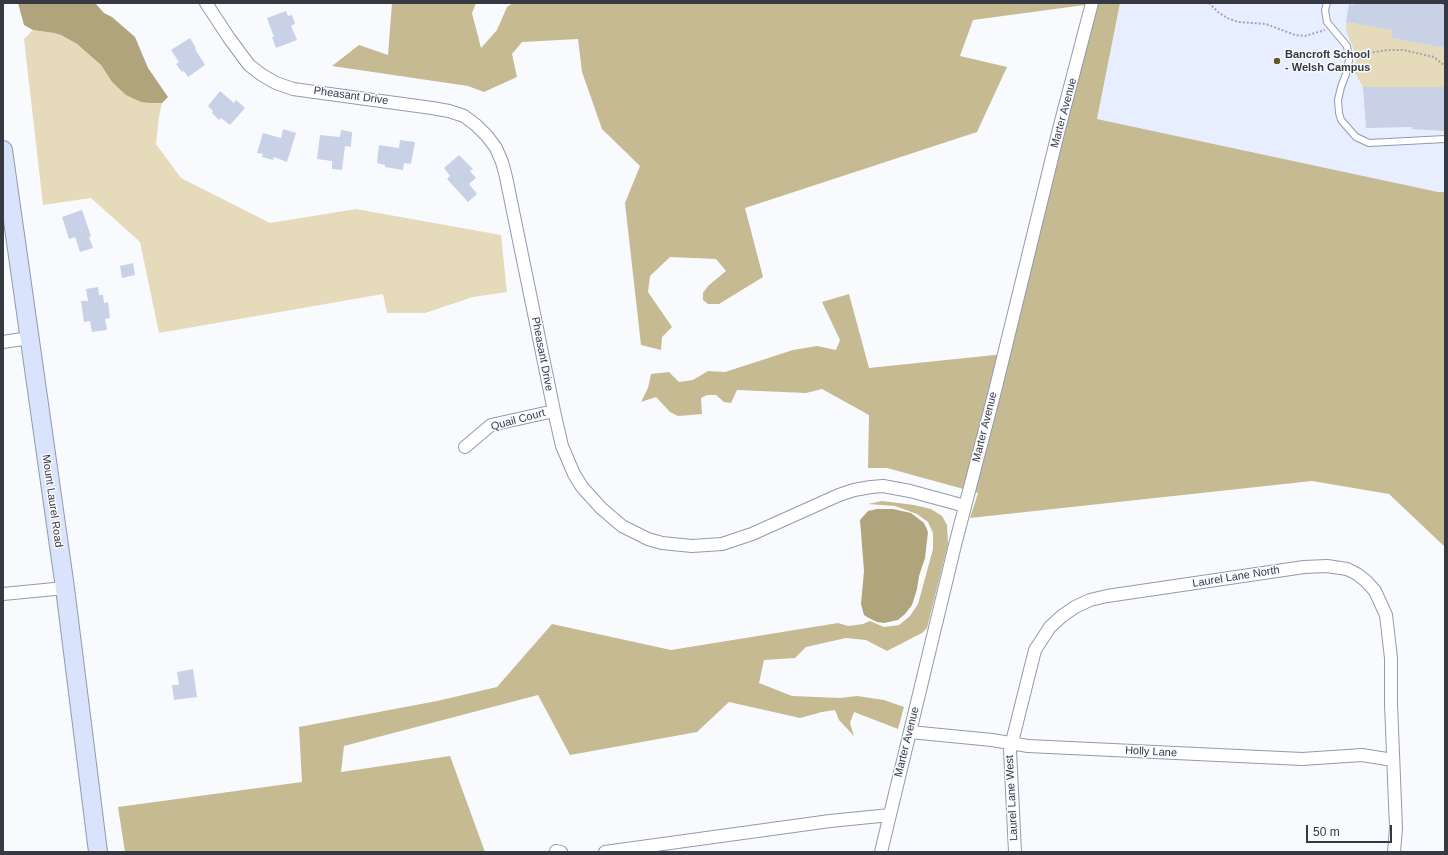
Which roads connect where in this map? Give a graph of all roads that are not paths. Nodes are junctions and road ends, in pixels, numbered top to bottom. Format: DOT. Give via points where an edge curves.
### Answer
graph roads {
  1 [pos="206,3"];
  2 [pos="1092,3"];
  3 [pos="1327,3"];
  4 [pos="1445,139"];
  5 [pos="3,150"];
  6 [pos="29,338"];
  7 [pos="3,342"];
  8 [pos="554,411"];
  9 [pos="465,447"];
  10 [pos="965,506"];
  11 [pos="65,588"];
  12 [pos="3,594"];
  13 [pos="910,732"];
  14 [pos="1012,744"];
  15 [pos="1393,760"];
  16 [pos="890,815"];
  17 [pos="98,852"];
  18 [pos="605,852"];
  19 [pos="881,852"];
  20 [pos="1015,852"];
  21 [pos="1394,852"];
  1 -- 8 [label="street, Pheasant Drive" via="249,65 276,83 293,89 449,111 464,116 487,136 499,155 506,177"];
  2 -- 10 [label="street, Marter Avenue"];
  3 -- 4 [label="lane" via="1327,22 1347,46 1349,60 1338,100 1341,120 1356,137 1369,143"];
  5 -- 6 [label="main road, Mount Laurel Road"];
  6 -- 7 [label="street"];
  6 -- 11 [label="main road, Mount Laurel Road"];
  8 -- 9 [label="street, Quail Court" via="491,426"];
  8 -- 10 [label="street, Pheasant Drive" via="562,446 574,474 586,492 622,526 662,543 692,546 730,542 839,495 870,487 883,486 910,491"];
  10 -- 13 [label="street, Marter Avenue"];
  11 -- 12 [label="street"];
  11 -- 17 [label="main road, Mount Laurel Road"];
  13 -- 14 [label="street, Holly Lane"];
  13 -- 16 [label="street, Marter Avenue"];
  14 -- 15 [label="street, Holly Lane" via="1302,758 1362,755"];
  14 -- 15 [label="street, Laurel Lane North" via="1035,650 1050,627 1075,607 1090,600 1119,593 1304,567 1328,566 1347,569 1366,581 1375,591 1386,615 1391,658"];
  14 -- 20 [label="street, Laurel Lane West" via="1010,750"];
  15 -- 21 [label="street, Laurel Lane North" via="1396,828"];
  16 -- 18 [label="street"];
  16 -- 19 [label="street, Marter Avenue"];
}
